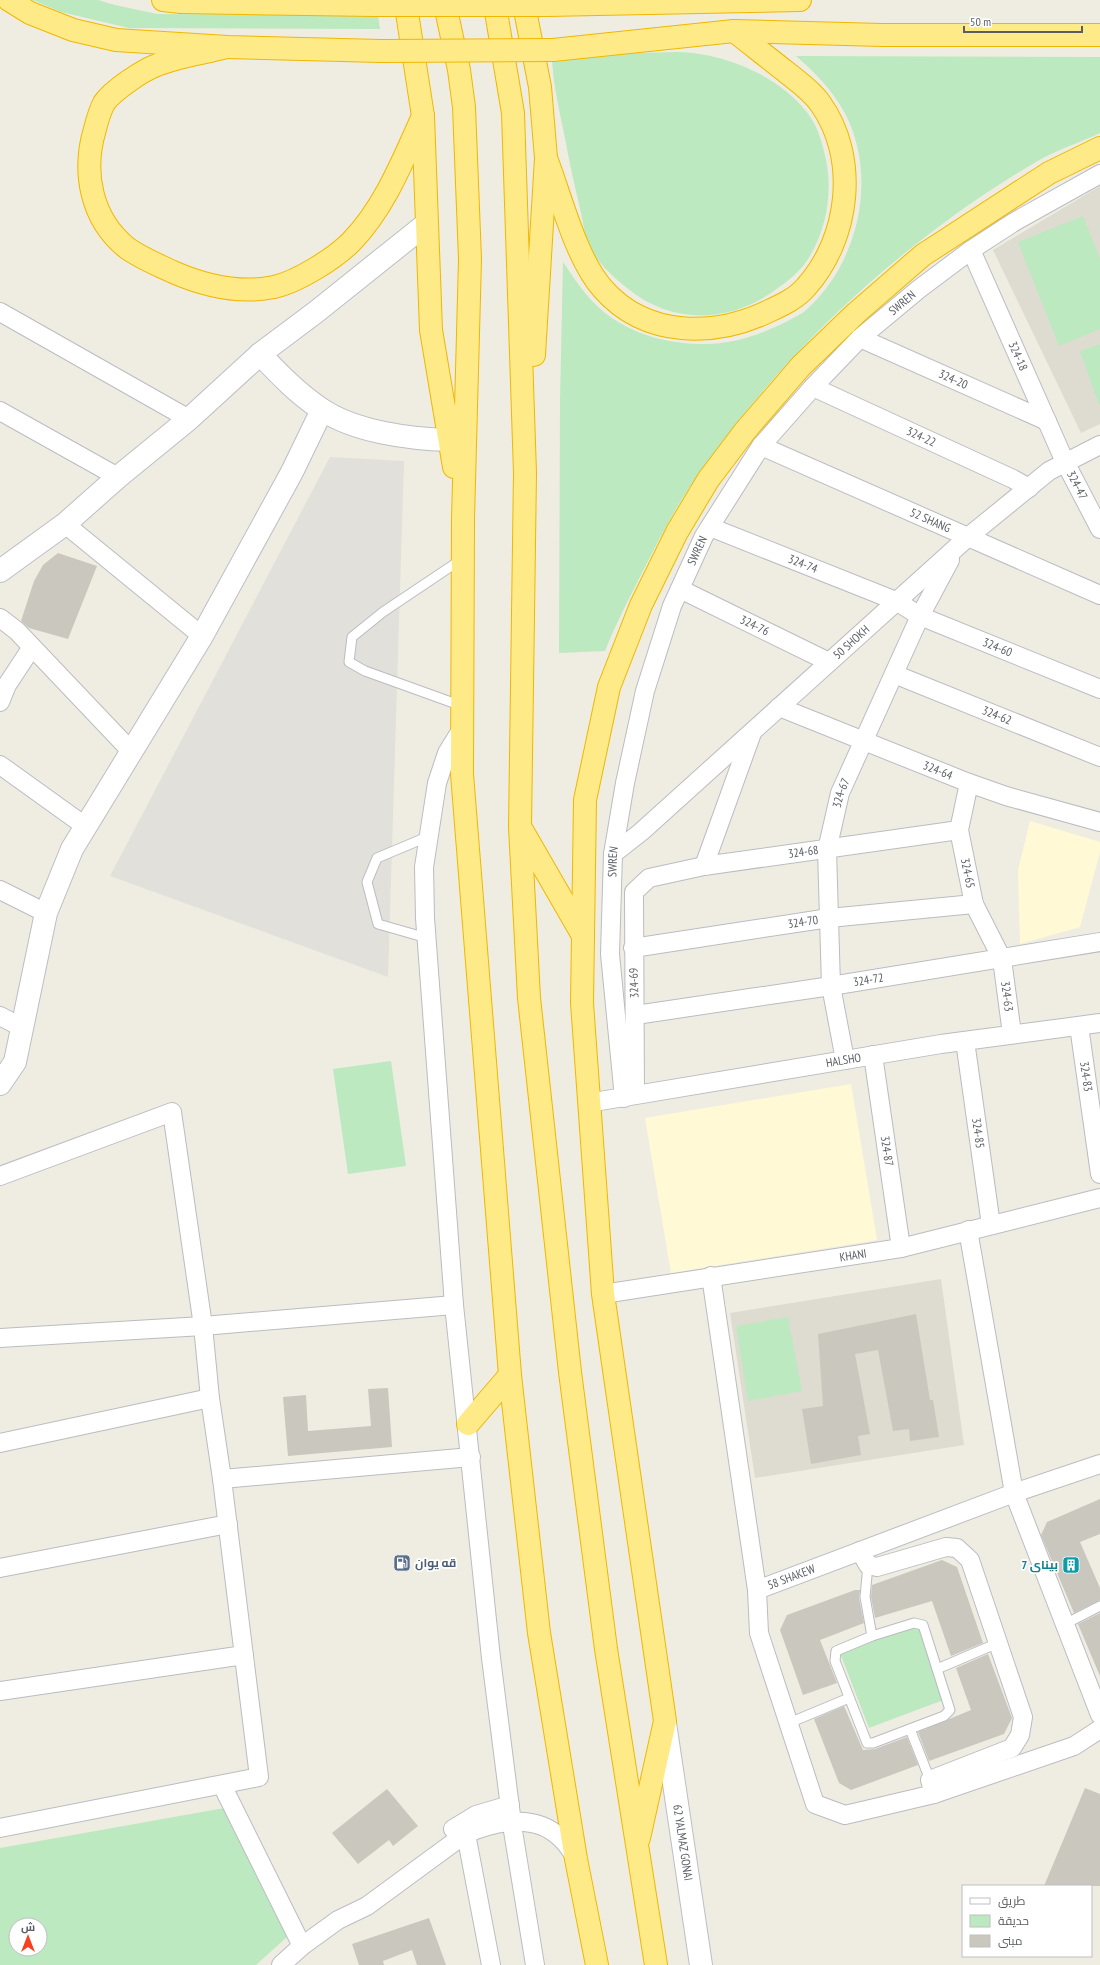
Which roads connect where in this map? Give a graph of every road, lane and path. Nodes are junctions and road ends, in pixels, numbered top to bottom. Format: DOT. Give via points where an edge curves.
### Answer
graph roads {
  1 [pos="9,0"];
  2 [pos="163,0"];
  3 [pos="406,0"];
  4 [pos="444,0"];
  5 [pos="494,0"];
  6 [pos="523,0"];
  7 [pos="800,0"];
  8 [pos="734,31"];
  9 [pos="1100,35"];
  10 [pos="227,47"];
  11 [pos="423,116"];
  12 [pos="1100,148"];
  13 [pos="546,158"];
  14 [pos="1100,174"];
  15 [pos="426,224"];
  16 [pos="971,250"];
  17 [pos="0,312"];
  18 [pos="860,338"];
  19 [pos="260,354"];
  20 [pos="813,387"];
  21 [pos="322,410"];
  22 [pos="0,411"];
  23 [pos="189,419"];
  24 [pos="1046,421"];
  25 [pos="450,440"];
  26 [pos="1100,445"];
  27 [pos="761,446"];
  28 [pos="1065,462"];
  29 [pos="526,474"];
  30 [pos="118,477"];
  31 [pos="1029,488"];
  32 [pos="463,519"];
  33 [pos="65,524"];
  34 [pos="710,527"];
  35 [pos="1100,529"];
  36 [pos="962,543"];
  37 [pos="463,559"];
  38 [pos="0,571"];
  39 [pos="680,589"];
  40 [pos="1100,595"];
  41 [pos="896,601"];
  42 [pos="920,616"];
  43 [pos="0,618"];
  44 [pos="202,636"];
  45 [pos="32,647"];
  46 [pos="829,662"];
  47 [pos="894,674"];
  48 [pos="1100,689"];
  49 [pos="0,702"];
  50 [pos="780,707"];
  51 [pos="463,716"];
  52 [pos="753,730"];
  53 [pos="864,740"];
  54 [pos="131,751"];
  55 [pos="1100,757"];
  56 [pos="0,766"];
  57 [pos="969,783"];
  58 [pos="1100,822"];
  59 [pos="85,826"];
  60 [pos="520,827"];
  61 [pos="959,830"];
  62 [pos="427,837"];
  63 [pos="827,850"];
  64 [pos="613,854"];
  65 [pos="704,866"];
  66 [pos="648,878"];
  67 [pos="0,890"];
  68 [pos="974,904"];
  69 [pos="46,913"];
  70 [pos="829,918"];
  71 [pos="583,935"];
  72 [pos="427,938"];
  73 [pos="1100,942"];
  74 [pos="633,948"];
  75 [pos="1002,959"];
  76 [pos="831,986"];
  77 [pos="636,1015"];
  78 [pos="0,1016"];
  79 [pos="1100,1023"];
  80 [pos="1079,1026"];
  81 [pos="21,1027"];
  82 [pos="1012,1034"];
  83 [pos="965,1041"];
  84 [pos="873,1055"];
  85 [pos="845,1060"];
  86 [pos="0,1084"];
  87 [pos="630,1096"];
  88 [pos="588,1103"];
  89 [pos="1100,1174"];
  90 [pos="0,1176"];
  91 [pos="1100,1198"];
  92 [pos="991,1225"];
  93 [pos="968,1230"];
  94 [pos="901,1248"];
  95 [pos="711,1276"];
  96 [pos="603,1294"];
  97 [pos="454,1306"];
  98 [pos="203,1326"];
  99 [pos="0,1338"];
  100 [pos="510,1375"];
  101 [pos="210,1398"];
  102 [pos="468,1424"];
  103 [pos="0,1443"];
  104 [pos="471,1457"];
  105 [pos="1100,1464"];
  106 [pos="222,1479"];
  107 [pos="1014,1494"];
  108 [pos="228,1524"];
  109 [pos="864,1558"];
  110 [pos="0,1568"];
  111 [pos="757,1590"];
  112 [pos="1100,1606"];
  113 [pos="1064,1624"];
  114 [pos="872,1636"];
  115 [pos="998,1644"];
  116 [pos="244,1655"];
  117 [pos="937,1669"];
  118 [pos="0,1691"];
  119 [pos="849,1698"];
  120 [pos="1100,1715"];
  121 [pos="665,1721"];
  122 [pos="789,1723"];
  123 [pos="910,1729"];
  124 [pos="1100,1729"];
  125 [pos="222,1785"];
  126 [pos="932,1787"];
  127 [pos="511,1813"];
  128 [pos="0,1828"];
  129 [pos="466,1834"];
  130 [pos="637,1851"];
  131 [pos="576,1859"];
  132 [pos="338,1920"];
  133 [pos="302,1946"];
  134 [pos="285,1963"];
  135 [pos="490,1965"];
  136 [pos="535,1965"];
  137 [pos="597,1965"];
  138 [pos="656,1965"];
  139 [pos="701,1965"];
  1 -- 10 [label="highway" via="30,13 73,30 116,40"];
  2 -- 7 [label="highway, bridge" via="375,5 547,5"];
  3 -- 11 [label="highway"];
  4 -- 32 [label="highway" via="459,70 467,149 470,259"];
  5 -- 29 [label="highway" via="514,113"];
  6 -- 13 [label="highway" via="540,87"];
  8 -- 9 [label="highway"];
  8 -- 10 [label="highway, bridge" via="553,50 381,51"];
  8 -- 13 [label="highway" via="802,84 820,102 840,142 844,178 841,222 824,262 806,287 792,299 733,326 698,330 655,325 633,314 603,289 586,265"];
  10 -- 11 [label="highway" via="156,65 121,87 105,102 89,150 89,183 102,218 113,232 127,247 143,257 195,282 240,289 274,287 297,280 328,260 351,242 374,212 392,182"];
  11 -- 15 [label="highway"];
  12 -- 71 [label="highway" via="1049,173 923,255 856,313 801,366 745,431 708,480 677,532 641,605 609,687 585,800"];
  13 -- 29 [label="highway"];
  14 -- 16 [label="street, SWREN" via="1021,218"];
  15 -- 19 [label="street"];
  15 -- 25 [label="highway" via="431,330"];
  16 -- 18 [label="street, SWREN"];
  16 -- 24 [label="street, 324-18"];
  17 -- 23 [label="street"];
  18 -- 20 [label="street, SWREN"];
  18 -- 24 [label="street, 324-20"];
  19 -- 21 [label="street" via="285,381"];
  19 -- 23 [label="street"];
  20 -- 27 [label="street, SWREN"];
  20 -- 31 [label="street, 324-22"];
  21 -- 25 [label="street" via="346,421 397,436"];
  21 -- 44 [label="street" via="292,472"];
  22 -- 30 [label="street"];
  23 -- 30 [label="street"];
  24 -- 28 [label="street, 324-18"];
  25 -- 32 [label="highway"];
  26 -- 28 [label="street, 50 SHOKH"];
  27 -- 34 [label="street, SWREN"];
  27 -- 36 [label="street, 52 SHANG"];
  28 -- 31 [label="street, 50 SHOKH" via="1049,471"];
  28 -- 35 [label="street, 324-47"];
  29 -- 60 [label="highway"];
  30 -- 33 [label="street"];
  31 -- 36 [label="street, 50 SHOKH"];
  32 -- 37 [label="highway"];
  33 -- 38 [label="street"];
  33 -- 44 [label="street"];
  34 -- 39 [label="street, SWREN"];
  34 -- 41 [label="street, 324-74"];
  36 -- 40 [label="street, 52 SHANG"];
  36 -- 41 [label="street, 50 SHOKH"];
  36 -- 42 [label="street, 324-67"];
  37 -- 51 [label="highway"];
  37 -- 51 [label="lane" via="383,612 352,637 349,662"];
  39 -- 46 [label="street, 324-76"];
  39 -- 64 [label="street, SWREN" via="672,606 645,691"];
  41 -- 42 [label="street, 324-60"];
  41 -- 46 [label="street, 50 SHOKH"];
  42 -- 47 [label="street, 324-67"];
  42 -- 48 [label="street, 324-60"];
  43 -- 45 [label="street"];
  44 -- 54 [label="street"];
  45 -- 49 [label="street" via="7,685"];
  45 -- 54 [label="street"];
  46 -- 50 [label="street, 50 SHOKH"];
  47 -- 53 [label="street, 324-67"];
  47 -- 55 [label="street, 324-62"];
  50 -- 52 [label="street, 50 SHOKH"];
  50 -- 53 [label="street, 324-64"];
  51 -- 62 [label="street" via="440,775"];
  51 -- 100 [label="highway" via="462,774"];
  52 -- 64 [label="street, 50 SHOKH" via="641,832"];
  52 -- 65 [label="street"];
  53 -- 57 [label="street, 324-64"];
  53 -- 63 [label="street, 324-67" via="840,793"];
  54 -- 59 [label="street"];
  56 -- 59 [label="street"];
  57 -- 58 [label="street, 324-64"];
  57 -- 61 [label="street, 324-65"];
  59 -- 69 [label="street" via="72,849"];
  60 -- 71 [label="highway"];
  60 -- 130 [label="highway" via="529,998 570,1372 606,1649"];
  61 -- 63 [label="street, 324-68"];
  61 -- 68 [label="street, 324-65"];
  62 -- 72 [label="street" via="424,867"];
  62 -- 72 [label="lane" via="377,858 367,882 378,924"];
  63 -- 65 [label="street, 324-68"];
  63 -- 70 [label="street, 324-67"];
  64 -- 87 [label="street, SWREN" via="610,954"];
  65 -- 66 [label="street, 324-68"];
  66 -- 74 [label="street, 324-69" via="634,892"];
  67 -- 69 [label="street"];
  68 -- 70 [label="street, 324-70"];
  68 -- 75 [label="street, 324-65"];
  69 -- 81 [label="street"];
  70 -- 74 [label="street, 324-70"];
  70 -- 76 [label="street, 324-67"];
  71 -- 88 [label="highway" via="582,1003"];
  72 -- 97 [label="street"];
  73 -- 75 [label="street, 324-72"];
  74 -- 77 [label="street, 324-69"];
  75 -- 76 [label="street, 324-72"];
  75 -- 82 [label="street, 324-63"];
  76 -- 77 [label="street, 324-72"];
  76 -- 85 [label="street, 324-67"];
  77 -- 87 [label="street, 324-69"];
  78 -- 81 [label="street"];
  79 -- 80 [label="street, HALSHO"];
  80 -- 82 [label="street, HALSHO"];
  80 -- 89 [label="street, 324-83"];
  81 -- 86 [label="street" via="15,1062"];
  82 -- 83 [label="street, HALSHO"];
  83 -- 84 [label="street, HALSHO"];
  83 -- 92 [label="street, 324-85"];
  84 -- 85 [label="street, HALSHO"];
  84 -- 94 [label="street, 324-87"];
  85 -- 87 [label="street, HALSHO"];
  87 -- 88 [label="street, HALSHO"];
  88 -- 96 [label="highway"];
  90 -- 98 [label="street" via="172,1112"];
  91 -- 92 [label="street, KHANI"];
  92 -- 93 [label="street, KHANI"];
  93 -- 94 [label="street, KHANI"];
  93 -- 107 [label="street"];
  94 -- 95 [label="street, KHANI"];
  95 -- 96 [label="street, KHANI"];
  95 -- 111 [label="street, 58 SHAKEW"];
  96 -- 121 [label="highway"];
  97 -- 98 [label="street"];
  97 -- 102 [label="street"];
  98 -- 99 [label="street"];
  98 -- 101 [label="street"];
  100 -- 102 [label="highway"];
  100 -- 131 [label="highway" via="539,1633"];
  101 -- 103 [label="street"];
  101 -- 106 [label="street"];
  102 -- 104 [label="street"];
  104 -- 106 [label="street"];
  104 -- 127 [label="street" via="491,1658"];
  105 -- 107 [label="street, 58 SHAKEW"];
  106 -- 108 [label="street"];
  107 -- 109 [label="street, 58 SHAKEW"];
  107 -- 113 [label="street"];
  108 -- 110 [label="street"];
  108 -- 116 [label="street"];
  109 -- 111 [label="street, 58 SHAKEW"];
  109 -- 114 [label="lane" via="865,1597"];
  109 -- 115 [label="street" via="877,1567 946,1547 957,1548 970,1560"];
  111 -- 122 [label="street" via="759,1634"];
  112 -- 113 [label="lane"];
  113 -- 120 [label="street"];
  114 -- 117 [label="lane" via="914,1623 923,1625"];
  114 -- 119 [label="lane" via="836,1651 835,1661"];
  115 -- 117 [label="lane"];
  115 -- 126 [label="street" via="1022,1717 1020,1736 1012,1748"];
  116 -- 118 [label="street"];
  116 -- 125 [label="street" via="259,1777"];
  117 -- 123 [label="lane" via="950,1710 944,1716"];
  119 -- 122 [label="lane"];
  119 -- 123 [label="lane" via="867,1743"];
  121 -- 130 [label="highway"];
  121 -- 139 [label="street, 62 YALMAZ GONAI"];
  122 -- 126 [label="street" via="815,1804 845,1815"];
  123 -- 126 [label="lane"];
  124 -- 126 [label="street" via="1074,1746"];
  125 -- 128 [label="street"];
  125 -- 133 [label="street"];
  127 -- 129 [label="street"];
  127 -- 131 [label="street" via="554,1832 563,1839"];
  127 -- 132 [label="street" via="476,1816 462,1823 356,1901"];
  127 -- 136 [label="street"];
  129 -- 132 [label="street" via="367,1906"];
  129 -- 135 [label="street"];
  130 -- 138 [label="highway"];
  131 -- 137 [label="highway"];
  132 -- 133 [label="street"];
  133 -- 134 [label="street"];
}
